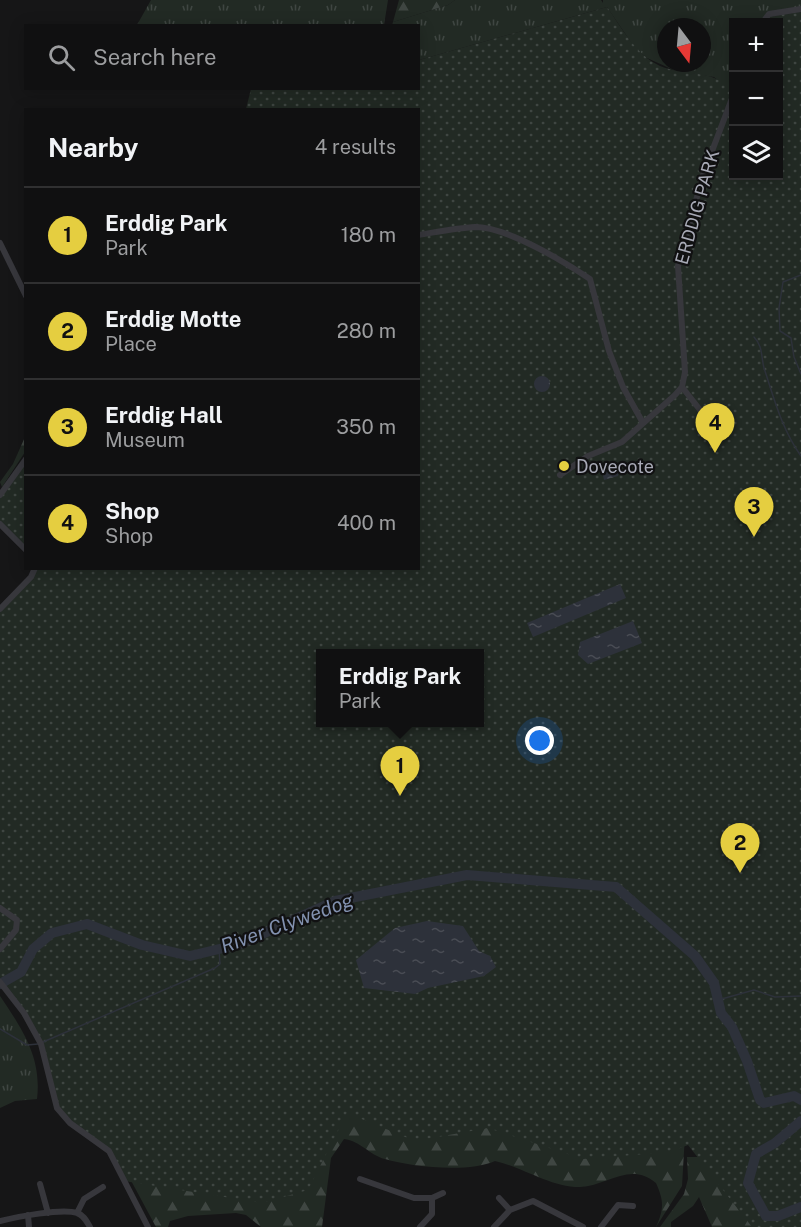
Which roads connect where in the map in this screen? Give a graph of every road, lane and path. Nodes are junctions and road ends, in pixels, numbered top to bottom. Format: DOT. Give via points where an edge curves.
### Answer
graph roads {
  1 [pos="801,9"];
  2 [pos="766,18"];
  3 [pos="729,107"];
  4 [pos="420,235"];
  5 [pos="0,243"];
  6 [pos="24,292"];
  7 [pos="682,387"];
  8 [pos="708,420"];
  9 [pos="643,423"];
  10 [pos="24,462"];
  11 [pos="560,475"];
  12 [pos="0,495"];
  13 [pos="0,524"];
  14 [pos="24,548"];
  15 [pos="34,570"];
  16 [pos="0,609"];
  17 [pos="0,908"];
  18 [pos="0,949"];
  19 [pos="0,982"];
  20 [pos="360,1179"];
  21 [pos="40,1184"];
  22 [pos="103,1187"];
  23 [pos="443,1193"];
  24 [pos="432,1198"];
  25 [pos="499,1198"];
  26 [pos="633,1206"];
  27 [pos="510,1210"];
  28 [pos="77,1213"];
  29 [pos="48,1214"];
  30 [pos="28,1215"];
  31 [pos="0,1221"];
  32 [pos="29,1227"];
  33 [pos="90,1227"];
  34 [pos="148,1227"];
  35 [pos="420,1227"];
  36 [pos="494,1227"];
  37 [pos="583,1227"];
  38 [pos="601,1227"];
  1 -- 2 [label="street"];
  3 -- 7 [label="street, ERDDIG PARK" via="678,266 685,372"];
  4 -- 9 [label="street" via="477,227 492,230 562,261 590,279 609,351"];
  5 -- 6 [label="street"];
  7 -- 8 [label="street"];
  7 -- 9 [label="street"];
  9 -- 11 [label="street" via="621,442 588,456"];
  10 -- 12 [label="street"];
  13 -- 14 [label="street"];
  15 -- 16 [label="street"];
  17 -- 18 [label="street" via="17,920 16,930"];
  19 -- 34 [label="street" via="24,1013 40,1043 57,1108 64,1119 109,1151"];
  20 -- 24 [label="street" via="414,1198"];
  21 -- 29 [label="street"];
  22 -- 28 [label="street" via="84,1199"];
  23 -- 24 [label="street"];
  24 -- 35 [label="street" via="432,1214"];
  25 -- 27 [label="street"];
  26 -- 38 [label="street" via="618,1205"];
  27 -- 36 [label="street"];
  27 -- 37 [label="street" via="532,1201"];
  28 -- 29 [label="street"];
  28 -- 33 [label="street"];
  29 -- 30 [label="street"];
  30 -- 31 [label="street"];
  30 -- 32 [label="street"];
}
